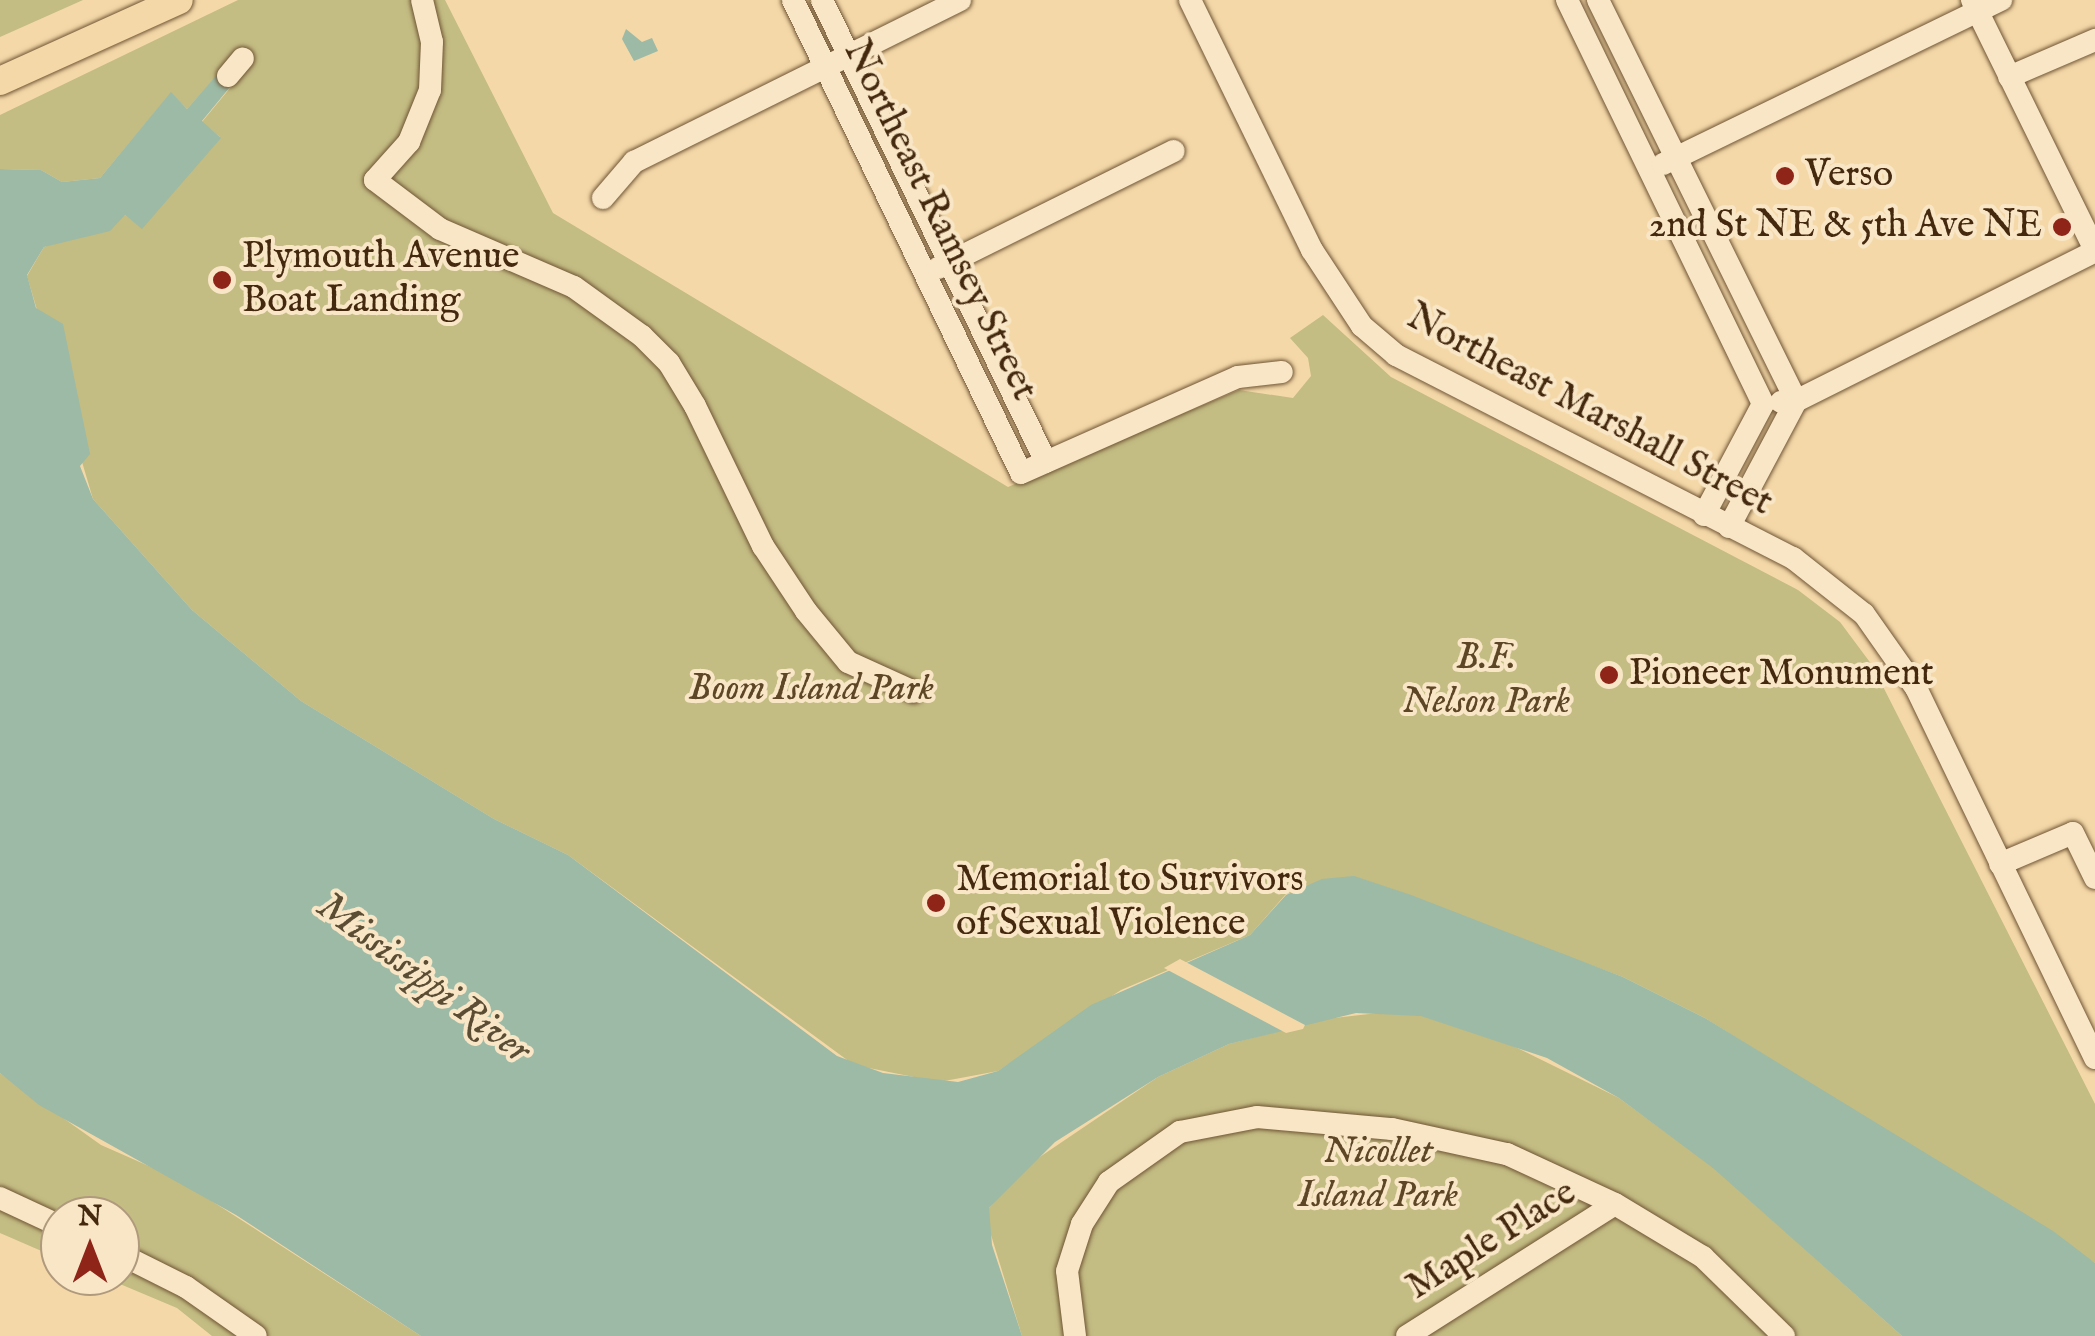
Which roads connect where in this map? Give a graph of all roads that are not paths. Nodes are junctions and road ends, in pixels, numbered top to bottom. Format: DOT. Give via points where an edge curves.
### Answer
graph roads {
  1 [pos="180,0"];
  2 [pos="422,0"];
  3 [pos="793,0"];
  4 [pos="822,0"];
  5 [pos="960,0"];
  6 [pos="1190,0"];
  7 [pos="1568,0"];
  8 [pos="1598,0"];
  9 [pos="2001,0"];
  10 [pos="1974,6"];
  11 [pos="2095,40"];
  12 [pos="850,56"];
  13 [pos="826,68"];
  14 [pos="2010,76"];
  15 [pos="0,81"];
  16 [pos="1174,151"];
  17 [pos="1675,158"];
  18 [pos="1651,169"];
  19 [pos="603,198"];
  20 [pos="2095,251"];
  21 [pos="949,261"];
  22 [pos="926,274"];
  23 [pos="1282,372"];
  24 [pos="1796,401"];
  25 [pos="1762,404"];
  26 [pos="1046,462"];
  27 [pos="1704,515"];
  28 [pos="1729,527"];
  29 [pos="914,692"];
  30 [pos="2000,864"];
  31 [pos="2095,878"];
  32 [pos="2088,1026"];
  33 [pos="2095,1058"];
  34 [pos="0,1198"];
  35 [pos="1615,1204"];
  36 [pos="40,1217"];
  37 [pos="140,1264"];
  38 [pos="256,1336"];
  39 [pos="1075,1336"];
  40 [pos="1407,1336"];
  41 [pos="1784,1336"];
  1 -- 15 [label="main road"];
  2 -- 29 [label="street" via="432,42 430,90 409,142 375,180 440,228 574,287 642,336 669,363 695,406 763,546 806,611 848,662"];
  3 -- 13 [label="street, Northeast Ramsey Street"];
  4 -- 12 [label="street, Northeast Ramsey Street"];
  5 -- 12 [label="street"];
  6 -- 27 [label="street, Northeast Marshall Street" via="1312,250 1362,326 1396,355"];
  7 -- 18 [label="street"];
  8 -- 17 [label="street"];
  9 -- 10 [label="street"];
  10 -- 14 [label="street"];
  10 -- 17 [label="street"];
  11 -- 14 [label="street"];
  12 -- 13 [label="street"];
  12 -- 21 [label="street, Northeast Ramsey Street"];
  13 -- 19 [label="street" via="634,162"];
  13 -- 22 [label="street, Northeast Ramsey Street"];
  14 -- 20 [label="street"];
  16 -- 21 [label="street"];
  17 -- 18 [label="street"];
  17 -- 24 [label="street"];
  18 -- 25 [label="street"];
  20 -- 24 [label="street"];
  21 -- 22 [label="street"];
  21 -- 26 [label="street, Northeast Ramsey Street"];
  22 -- 26 [label="street, Northeast Ramsey Street" via="1021,473"];
  23 -- 26 [label="street" via="1238,376"];
  24 -- 25 [label="street"];
  24 -- 28 [label="street"];
  25 -- 27 [label="street"];
  27 -- 28 [label="street, Northeast Marshall Street"];
  28 -- 30 [label="street, Northeast Marshall Street" via="1830,583 1864,614 1916,688"];
  30 -- 31 [label="street" via="2074,833"];
  30 -- 32 [label="street, Northeast Marshall Street"];
  32 -- 33 [label="street, Northeast Marshall Street"];
  34 -- 36 [label="street"];
  35 -- 39 [label="street" via="1507,1154 1392,1128 1238,1118 1180,1132 1145,1151 1095,1201 1073,1246 1067,1296"];
  35 -- 40 [label="street, Maple Place"];
  35 -- 41 [label="street" via="1702,1257"];
  37 -- 38 [label="street"];
}
